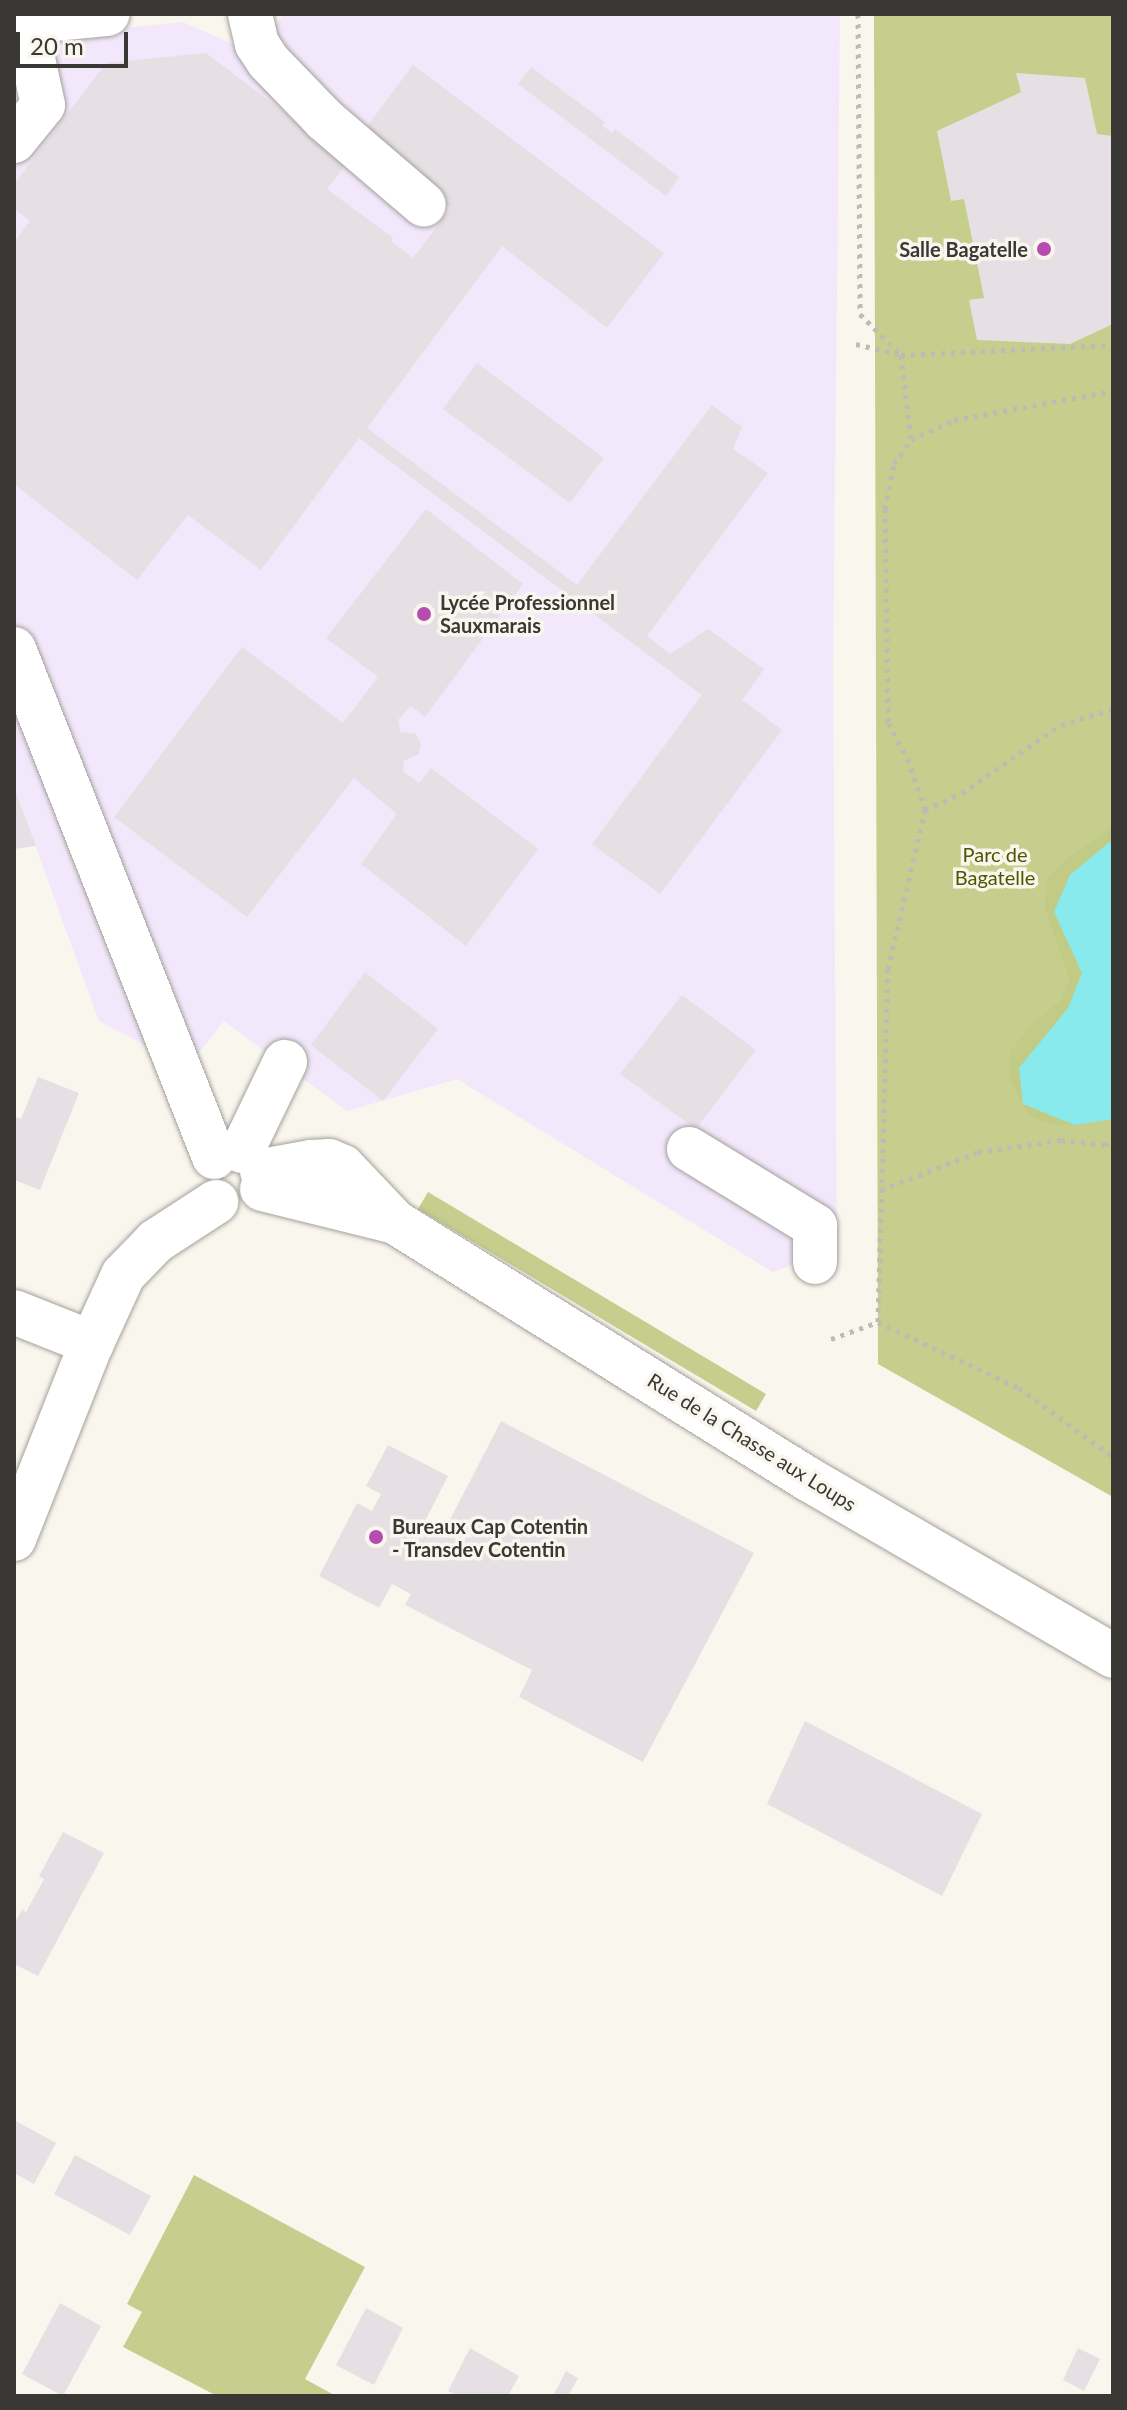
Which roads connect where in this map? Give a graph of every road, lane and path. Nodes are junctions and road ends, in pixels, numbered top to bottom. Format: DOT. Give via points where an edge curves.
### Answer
graph roads {
  1 [pos="108,14"];
  2 [pos="250,14"];
  3 [pos="858,14"];
  4 [pos="20,23"];
  5 [pos="14,141"];
  6 [pos="424,205"];
  7 [pos="856,344"];
  8 [pos="1113,345"];
  9 [pos="901,355"];
  10 [pos="1113,391"];
  11 [pos="911,440"];
  12 [pos="14,649"];
  13 [pos="1113,709"];
  14 [pos="925,810"];
  15 [pos="285,1062"];
  16 [pos="1113,1139"];
  17 [pos="689,1149"];
  18 [pos="245,1167"];
  19 [pos="881,1190"];
  20 [pos="815,1262"];
  21 [pos="14,1312"];
  22 [pos="878,1322"];
  23 [pos="831,1339"];
  24 [pos="92,1343"];
  25 [pos="1113,1457"];
  26 [pos="14,1539"];
  27 [pos="1113,1656"];
  1 -- 4 [label="street"];
  2 -- 6 [label="street" via="257,44 268,61 325,120"];
  3 -- 9 [label="path" via="860,314"];
  4 -- 5 [label="street" via="43,105"];
  7 -- 9 [label="path"];
  8 -- 9 [label="path"];
  9 -- 11 [label="path"];
  10 -- 11 [label="path" via="954,420"];
  11 -- 14 [label="path" via="894,464 885,509 888,722"];
  12 -- 18 [label="street" via="176,1063"];
  13 -- 14 [label="path" via="1061,725 962,793"];
  14 -- 19 [label="path" via="888,969"];
  15 -- 18 [label="street"];
  16 -- 19 [label="path" via="1105,1145 1061,1140 978,1152"];
  17 -- 20 [label="street" via="815,1226"];
  18 -- 24 [label="street" via="205,1175 216,1202 137,1258 111,1298"];
  18 -- 27 [label="street, Rue de la Chasse aux Loups" via="329,1161 343,1167 395,1222 808,1479"];
  19 -- 22 [label="path"];
  21 -- 24 [label="street"];
  22 -- 23 [label="path"];
  22 -- 25 [label="path" via="1019,1388"];
  24 -- 26 [label="street"];
}
